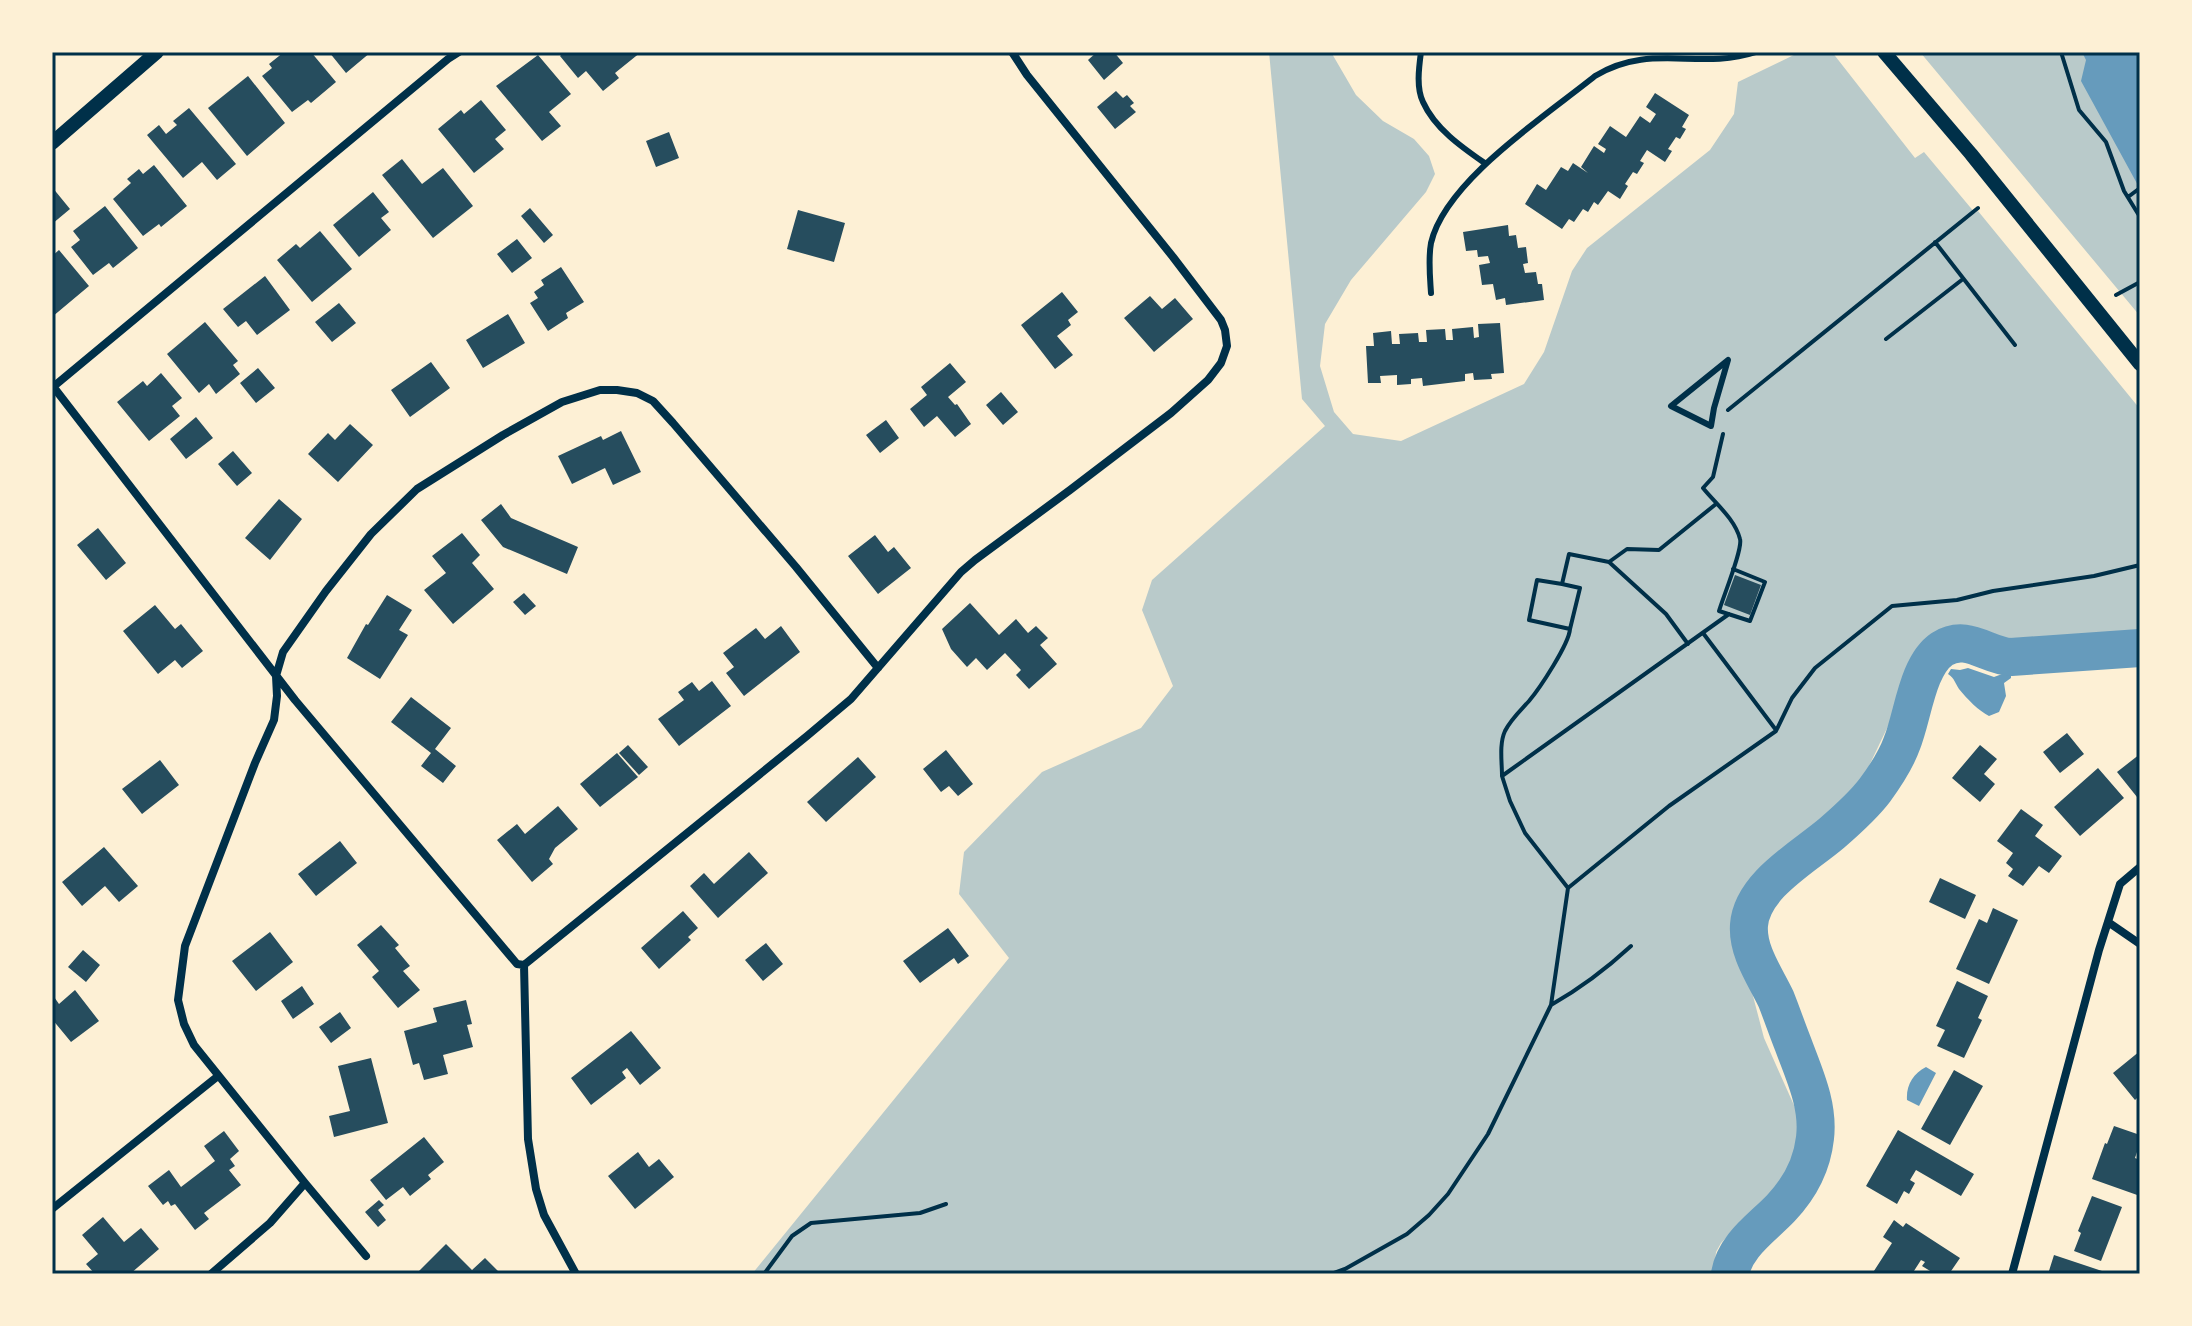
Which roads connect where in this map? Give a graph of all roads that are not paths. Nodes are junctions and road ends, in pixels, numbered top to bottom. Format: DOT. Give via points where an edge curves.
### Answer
graph roads {
  1 [pos="459,52"];
  2 [pos="1012,52"];
  3 [pos="1421,52"];
  4 [pos="1756,52"];
  5 [pos="1884,52"];
  6 [pos="152,53"];
  7 [pos="52,143"];
  8 [pos="1486,164"];
  9 [pos="1431,293"];
  10 [pos="2140,364"];
  11 [pos="53,386"];
  12 [pos="1671,406"];
  13 [pos="878,668"];
  14 [pos="276,676"];
  15 [pos="2140,867"];
  16 [pos="2108,922"];
  17 [pos="2140,944"];
  18 [pos="524,965"];
  19 [pos="218,1076"];
  20 [pos="305,1183"];
  21 [pos="52,1209"];
  22 [pos="366,1256"];
  23 [pos="211,1274"];
  24 [pos="576,1274"];
  25 [pos="2012,1274"];
  1 -- 11 [label="street"];
  2 -- 13 [label="street" via="1206,299 1225,330 1227,346 1216,371 1193,394 968,566"];
  3 -- 8 [label="lane" via="1422,101 1455,141"];
  4 -- 8 [label="lane" via="1707,61 1644,58 1611,67"];
  5 -- 10 [label="street"];
  6 -- 7 [label="street"];
  8 -- 9 [label="lane" via="1445,213 1432,241"];
  11 -- 14 [label="street"];
  12 -- 12 [label="lane" via="1711,426 1728,360"];
  13 -- 14 [label="street" via="653,401 637,393 600,390 562,402 417,489 371,534 326,591 283,652"];
  13 -- 18 [label="street" via="807,736"];
  14 -- 18 [label="street" via="517,964"];
  14 -- 19 [label="street" via="274,720 196,914 181,967 178,1000 184,1024"];
  15 -- 16 [label="street" via="2120,884"];
  16 -- 17 [label="street"];
  16 -- 25 [label="street"];
  18 -- 24 [label="street" via="528,1139 536,1189"];
  19 -- 20 [label="street"];
  19 -- 21 [label="street"];
  20 -- 22 [label="street"];
  20 -- 23 [label="street" via="270,1223"];
}
